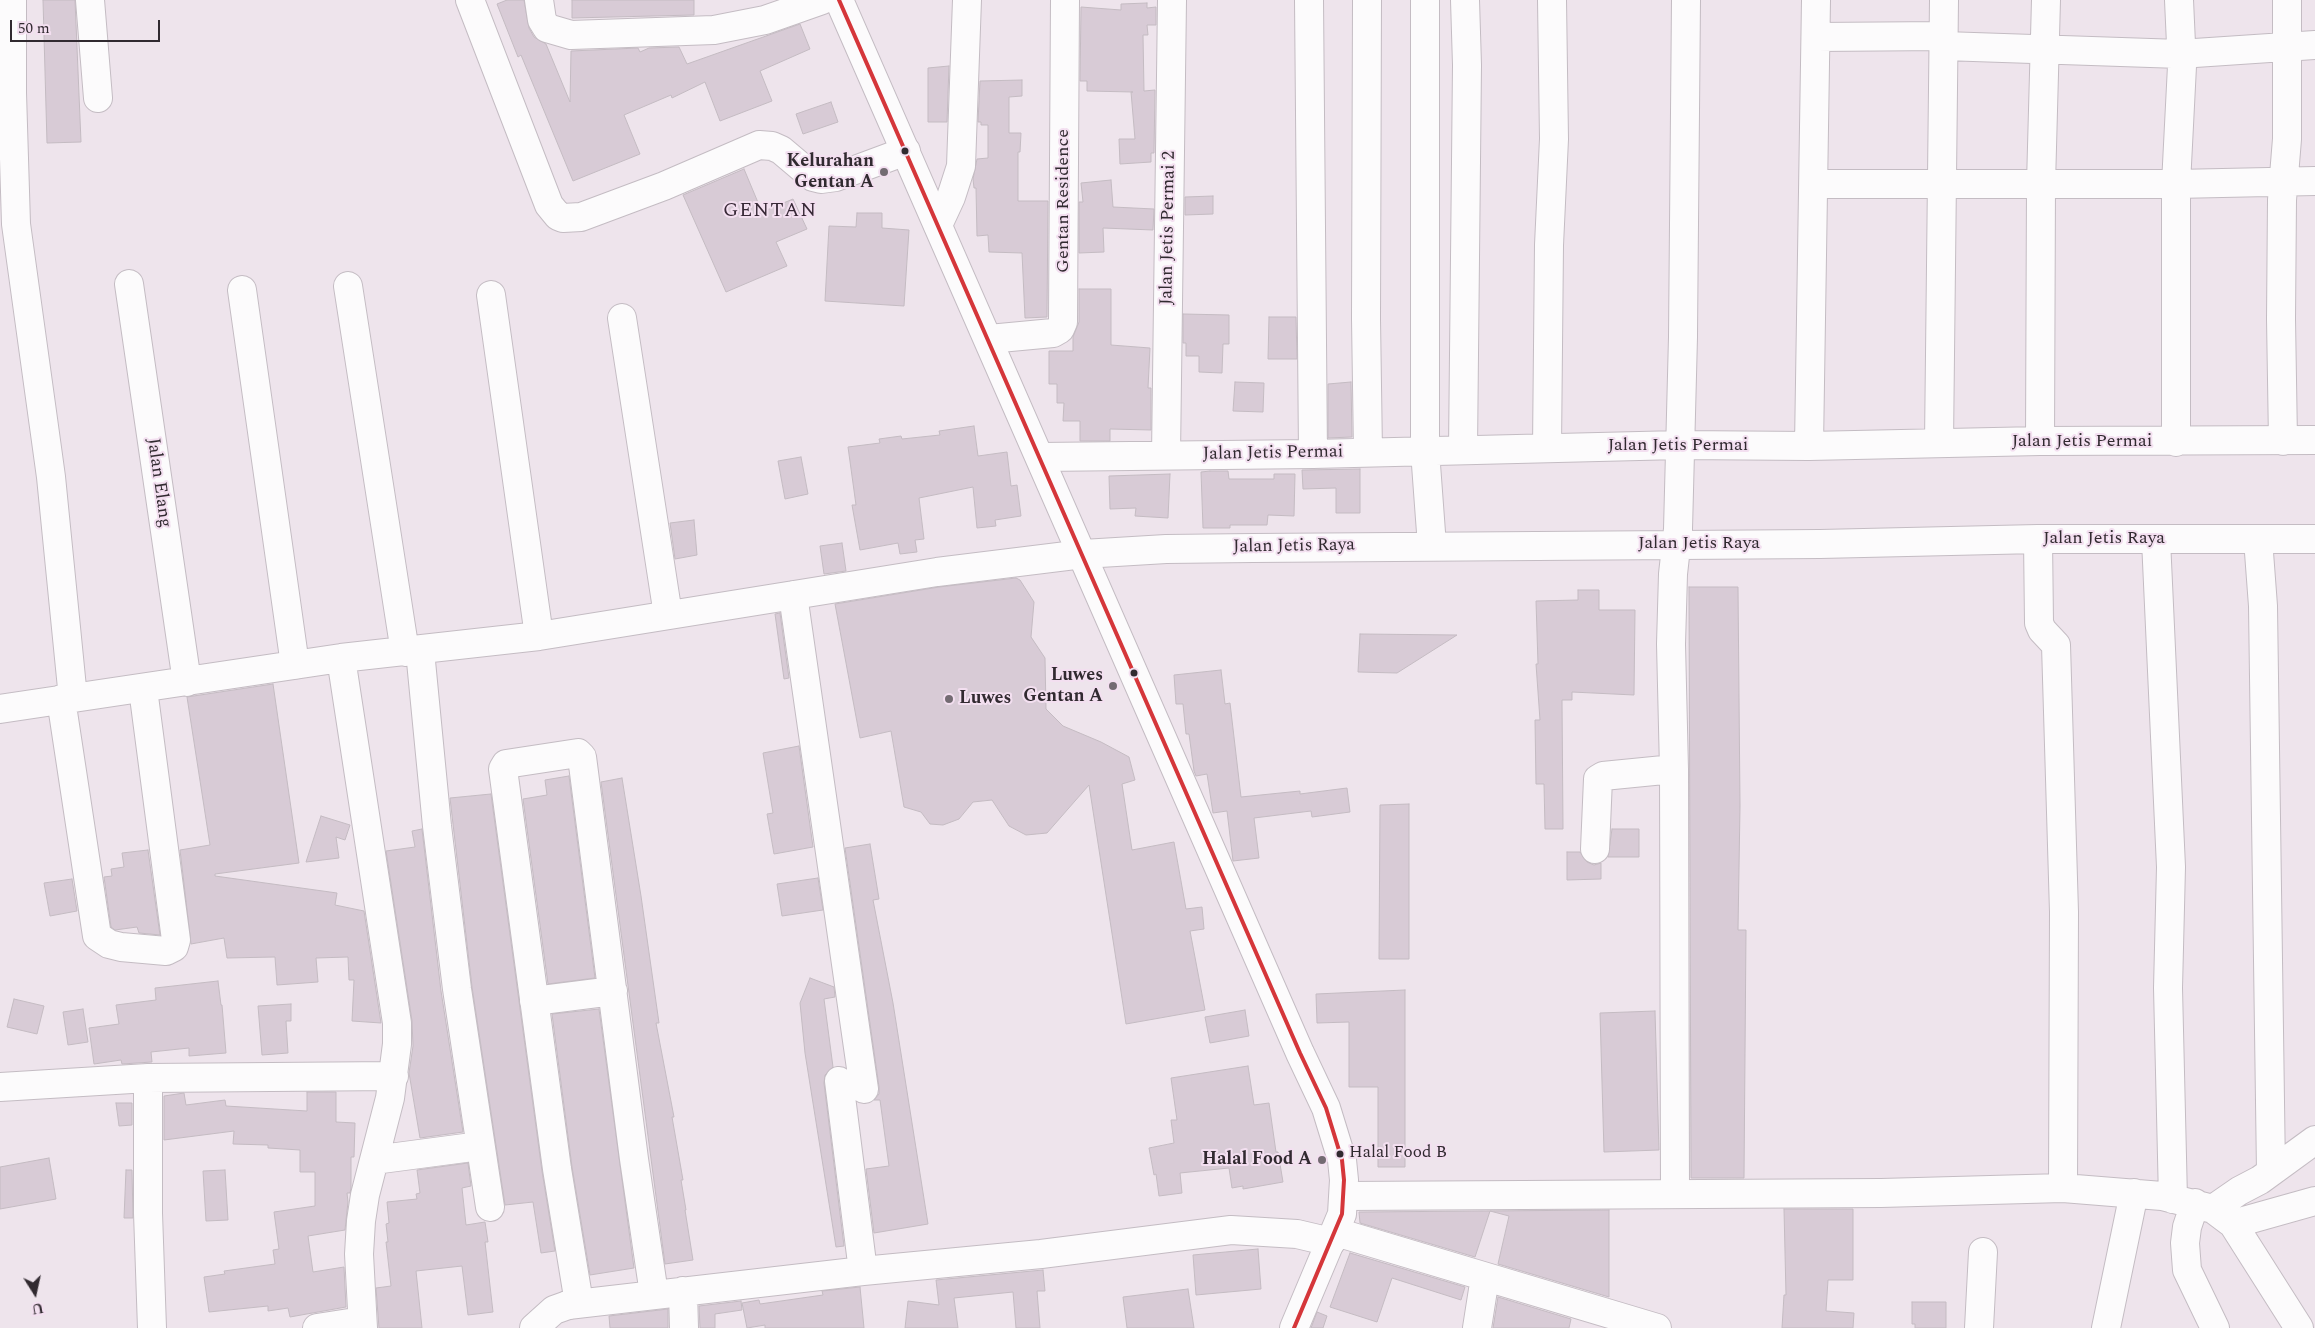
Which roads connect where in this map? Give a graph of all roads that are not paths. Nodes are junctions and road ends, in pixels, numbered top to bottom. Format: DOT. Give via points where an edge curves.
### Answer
graph roads {
  1 [pos="12,0"];
  2 [pos="90,0"];
  3 [pos="470,0"];
  4 [pos="539,0"];
  5 [pos="822,0"];
  6 [pos="839,0"];
  7 [pos="967,0"];
  8 [pos="1065,0"];
  9 [pos="1172,0"];
  10 [pos="1309,0"];
  11 [pos="1367,0"];
  12 [pos="1425,0"];
  13 [pos="1465,0"];
  14 [pos="1552,0"];
  15 [pos="1686,0"];
  16 [pos="1816,0"];
  17 [pos="1944,0"];
  18 [pos="2046,0"];
  19 [pos="2178,0"];
  20 [pos="2287,0"];
  21 [pos="1816,37"];
  22 [pos="1944,41"];
  23 [pos="2315,45"];
  24 [pos="2285,47"];
  25 [pos="2045,49"];
  26 [pos="2180,54"];
  27 [pos="98,98"];
  28 [pos="906,151"];
  29 [pos="2315,180"];
  30 [pos="2283,181"];
  31 [pos="1814,184"];
  32 [pos="2041,184"];
  33 [pos="2176,184"];
  34 [pos="1942,185"];
  35 [pos="8,221"];
  36 [pos="938,225"];
  37 [pos="129,284"];
  38 [pos="348,286"];
  39 [pos="242,290"];
  40 [pos="491,295"];
  41 [pos="622,318"];
  42 [pos="988,339"];
  43 [pos="2315,440"];
  44 [pos="2040,441"];
  45 [pos="2283,441"];
  46 [pos="2176,442"];
  47 [pos="1939,443"];
  48 [pos="1680,445"];
  49 [pos="1809,446"];
  50 [pos="1547,448"];
  51 [pos="1463,450"];
  52 [pos="1425,451"];
  53 [pos="1368,452"];
  54 [pos="1313,454"];
  55 [pos="1166,455"];
  56 [pos="1040,457"];
  57 [pos="2038,539"];
  58 [pos="2258,539"];
  59 [pos="2315,539"];
  60 [pos="2156,540"];
  61 [pos="1676,544"];
  62 [pos="1432,546"];
  63 [pos="1083,554"];
  64 [pos="793,595"];
  65 [pos="668,615"];
  66 [pos="540,636"];
  67 [pos="413,651"];
  68 [pos="342,658"];
  69 [pos="295,665"];
  70 [pos="187,682"];
  71 [pos="143,689"];
  72 [pos="67,698"];
  73 [pos="0,709"];
  74 [pos="1674,768"];
  75 [pos="1595,849"];
  76 [pos="612,991"];
  77 [pos="534,1001"];
  78 [pos="394,1076"];
  79 [pos="148,1078"];
  80 [pos="0,1087"];
  81 [pos="2315,1140"];
  82 [pos="480,1146"];
  83 [pos="374,1160"];
  84 [pos="2271,1172"];
  85 [pos="2063,1188"];
  86 [pos="2134,1193"];
  87 [pos="1675,1194"];
  88 [pos="1344,1196"];
  89 [pos="2315,1201"];
  90 [pos="490,1207"];
  91 [pos="2199,1212"];
  92 [pos="1333,1237"];
  93 [pos="1983,1252"];
  94 [pos="863,1271"];
  95 [pos="1485,1277"];
  96 [pos="653,1290"];
  97 [pos="683,1291"];
  98 [pos="574,1304"];
  99 [pos="1614,1322"];
  100 [pos="363,1325"];
  101 [pos="152,1328"];
  102 [pos="317,1328"];
  103 [pos="534,1328"];
  104 [pos="684,1328"];
  105 [pos="1294,1328"];
  106 [pos="1477,1328"];
  107 [pos="1657,1328"];
  108 [pos="1980,1328"];
  109 [pos="2106,1328"];
  110 [pos="2215,1328"];
  111 [pos="2299,1328"];
  1 -- 35 [label="street"];
  2 -- 27 [label="street"];
  3 -- 28 [label="street" via="549,204 562,218 581,217 759,145 781,150 813,177 821,179 836,177"];
  4 -- 5 [label="street" via="542,20 547,28 571,34 714,30 765,20"];
  6 -- 28 [label="street"];
  7 -- 36 [label="street" via="961,166"];
  8 -- 42 [label="street, Gentan Residence" via="1063,322 1060,329 1052,333"];
  9 -- 55 [label="street, Jalan Jetis Permai 2"];
  10 -- 54 [label="street"];
  11 -- 53 [label="street"];
  12 -- 52 [label="street"];
  13 -- 51 [label="street"];
  14 -- 50 [label="street" via="1554,139 1549,245"];
  15 -- 48 [label="street"];
  16 -- 21 [label="street"];
  17 -- 22 [label="street"];
  18 -- 25 [label="street"];
  19 -- 26 [label="street"];
  20 -- 24 [label="street"];
  21 -- 22 [label="street"];
  21 -- 31 [label="street"];
  22 -- 25 [label="street"];
  22 -- 34 [label="street"];
  23 -- 24 [label="street"];
  24 -- 26 [label="street"];
  24 -- 30 [label="street" via="2287,139"];
  25 -- 26 [label="street"];
  25 -- 32 [label="street"];
  26 -- 33 [label="street"];
  28 -- 36 [label="street"];
  29 -- 30 [label="street"];
  30 -- 33 [label="street"];
  30 -- 45 [label="street"];
  31 -- 34 [label="street"];
  31 -- 49 [label="street"];
  32 -- 33 [label="street"];
  32 -- 34 [label="street"];
  32 -- 44 [label="street"];
  33 -- 46 [label="street"];
  34 -- 47 [label="street"];
  35 -- 72 [label="street" via="52,477"];
  36 -- 42 [label="street"];
  37 -- 70 [label="street, Jalan Elang"];
  38 -- 67 [label="street"];
  39 -- 69 [label="street"];
  40 -- 66 [label="street"];
  41 -- 65 [label="street"];
  42 -- 56 [label="street"];
  43 -- 45 [label="street, Jalan Jetis Permai"];
  44 -- 46 [label="street, Jalan Jetis Permai"];
  44 -- 47 [label="street, Jalan Jetis Permai"];
  45 -- 46 [label="street, Jalan Jetis Permai"];
  47 -- 49 [label="street, Jalan Jetis Permai"];
  48 -- 49 [label="street, Jalan Jetis Permai"];
  48 -- 50 [label="street, Jalan Jetis Permai"];
  48 -- 61 [label="street"];
  50 -- 51 [label="street, Jalan Jetis Permai"];
  51 -- 52 [label="street, Jalan Jetis Permai"];
  52 -- 53 [label="street, Jalan Jetis Permai"];
  52 -- 62 [label="street"];
  53 -- 54 [label="street, Jalan Jetis Permai"];
  54 -- 55 [label="street, Jalan Jetis Permai"];
  55 -- 56 [label="street, Jalan Jetis Permai"];
  56 -- 63 [label="street"];
  57 -- 60 [label="street, Jalan Jetis Raya"];
  57 -- 61 [label="street, Jalan Jetis Raya"];
  57 -- 85 [label="street" via="2039,623 2056,645 2064,912"];
  58 -- 59 [label="street, Jalan Jetis Raya"];
  58 -- 60 [label="street, Jalan Jetis Raya"];
  58 -- 84 [label="street" via="2264,634"];
  60 -- 91 [label="street" via="2171,866 2168,988"];
  61 -- 62 [label="street, Jalan Jetis Raya"];
  61 -- 74 [label="street" via="1671,635"];
  62 -- 63 [label="street, Jalan Jetis Raya" via="1166,549"];
  63 -- 64 [label="street, Jalan Jetis Raya" via="937,572"];
  63 -- 88 [label="street" via="1326,1108 1342,1160"];
  64 -- 65 [label="street, Jalan Jetis Raya"];
  64 -- 94 [label="street" via="852,1085"];
  65 -- 66 [label="street, Jalan Jetis Raya"];
  66 -- 67 [label="street, Jalan Jetis Raya"];
  67 -- 68 [label="street, Jalan Jetis Raya"];
  67 -- 82 [label="street" via="456,989"];
  68 -- 69 [label="street, Jalan Jetis Raya"];
  68 -- 78 [label="street" via="394,996 397,1044"];
  69 -- 70 [label="street, Jalan Jetis Raya"];
  70 -- 71 [label="street, Jalan Jetis Raya"];
  71 -- 72 [label="street, Jalan Jetis Raya"];
  71 -- 72 [label="street" via="176,940 174,947 166,951 121,947 97,936"];
  72 -- 73 [label="street, Jalan Jetis Raya"];
  74 -- 75 [label="street" via="1598,779"];
  74 -- 87 [label="street"];
  76 -- 77 [label="street"];
  76 -- 77 [label="street" via="582,757 578,752 503,767"];
  76 -- 96 [label="street"];
  77 -- 98 [label="street"];
  78 -- 79 [label="street"];
  78 -- 83 [label="street"];
  79 -- 80 [label="street"];
  79 -- 101 [label="street"];
  81 -- 84 [label="street"];
  82 -- 83 [label="street"];
  82 -- 90 [label="street"];
  83 -- 100 [label="street" via="361,1221 359,1254"];
  84 -- 91 [label="street"];
  85 -- 86 [label="street"];
  85 -- 87 [label="street"];
  86 -- 91 [label="street"];
  86 -- 109 [label="street"];
  87 -- 88 [label="street"];
  88 -- 92 [label="street" via="1342,1214"];
  89 -- 91 [label="street"];
  91 -- 110 [label="street" via="2185,1243 2187,1270"];
  91 -- 111 [label="street"];
  92 -- 94 [label="street" via="1231,1230 1041,1254"];
  92 -- 95 [label="street"];
  92 -- 105 [label="street"];
  93 -- 108 [label="street"];
  94 -- 97 [label="street"];
  95 -- 99 [label="street"];
  95 -- 106 [label="street"];
  96 -- 97 [label="street"];
  96 -- 98 [label="street"];
  97 -- 104 [label="street"];
  98 -- 103 [label="street" via="554,1310"];
  99 -- 107 [label="street"];
  100 -- 102 [label="street"];
}
